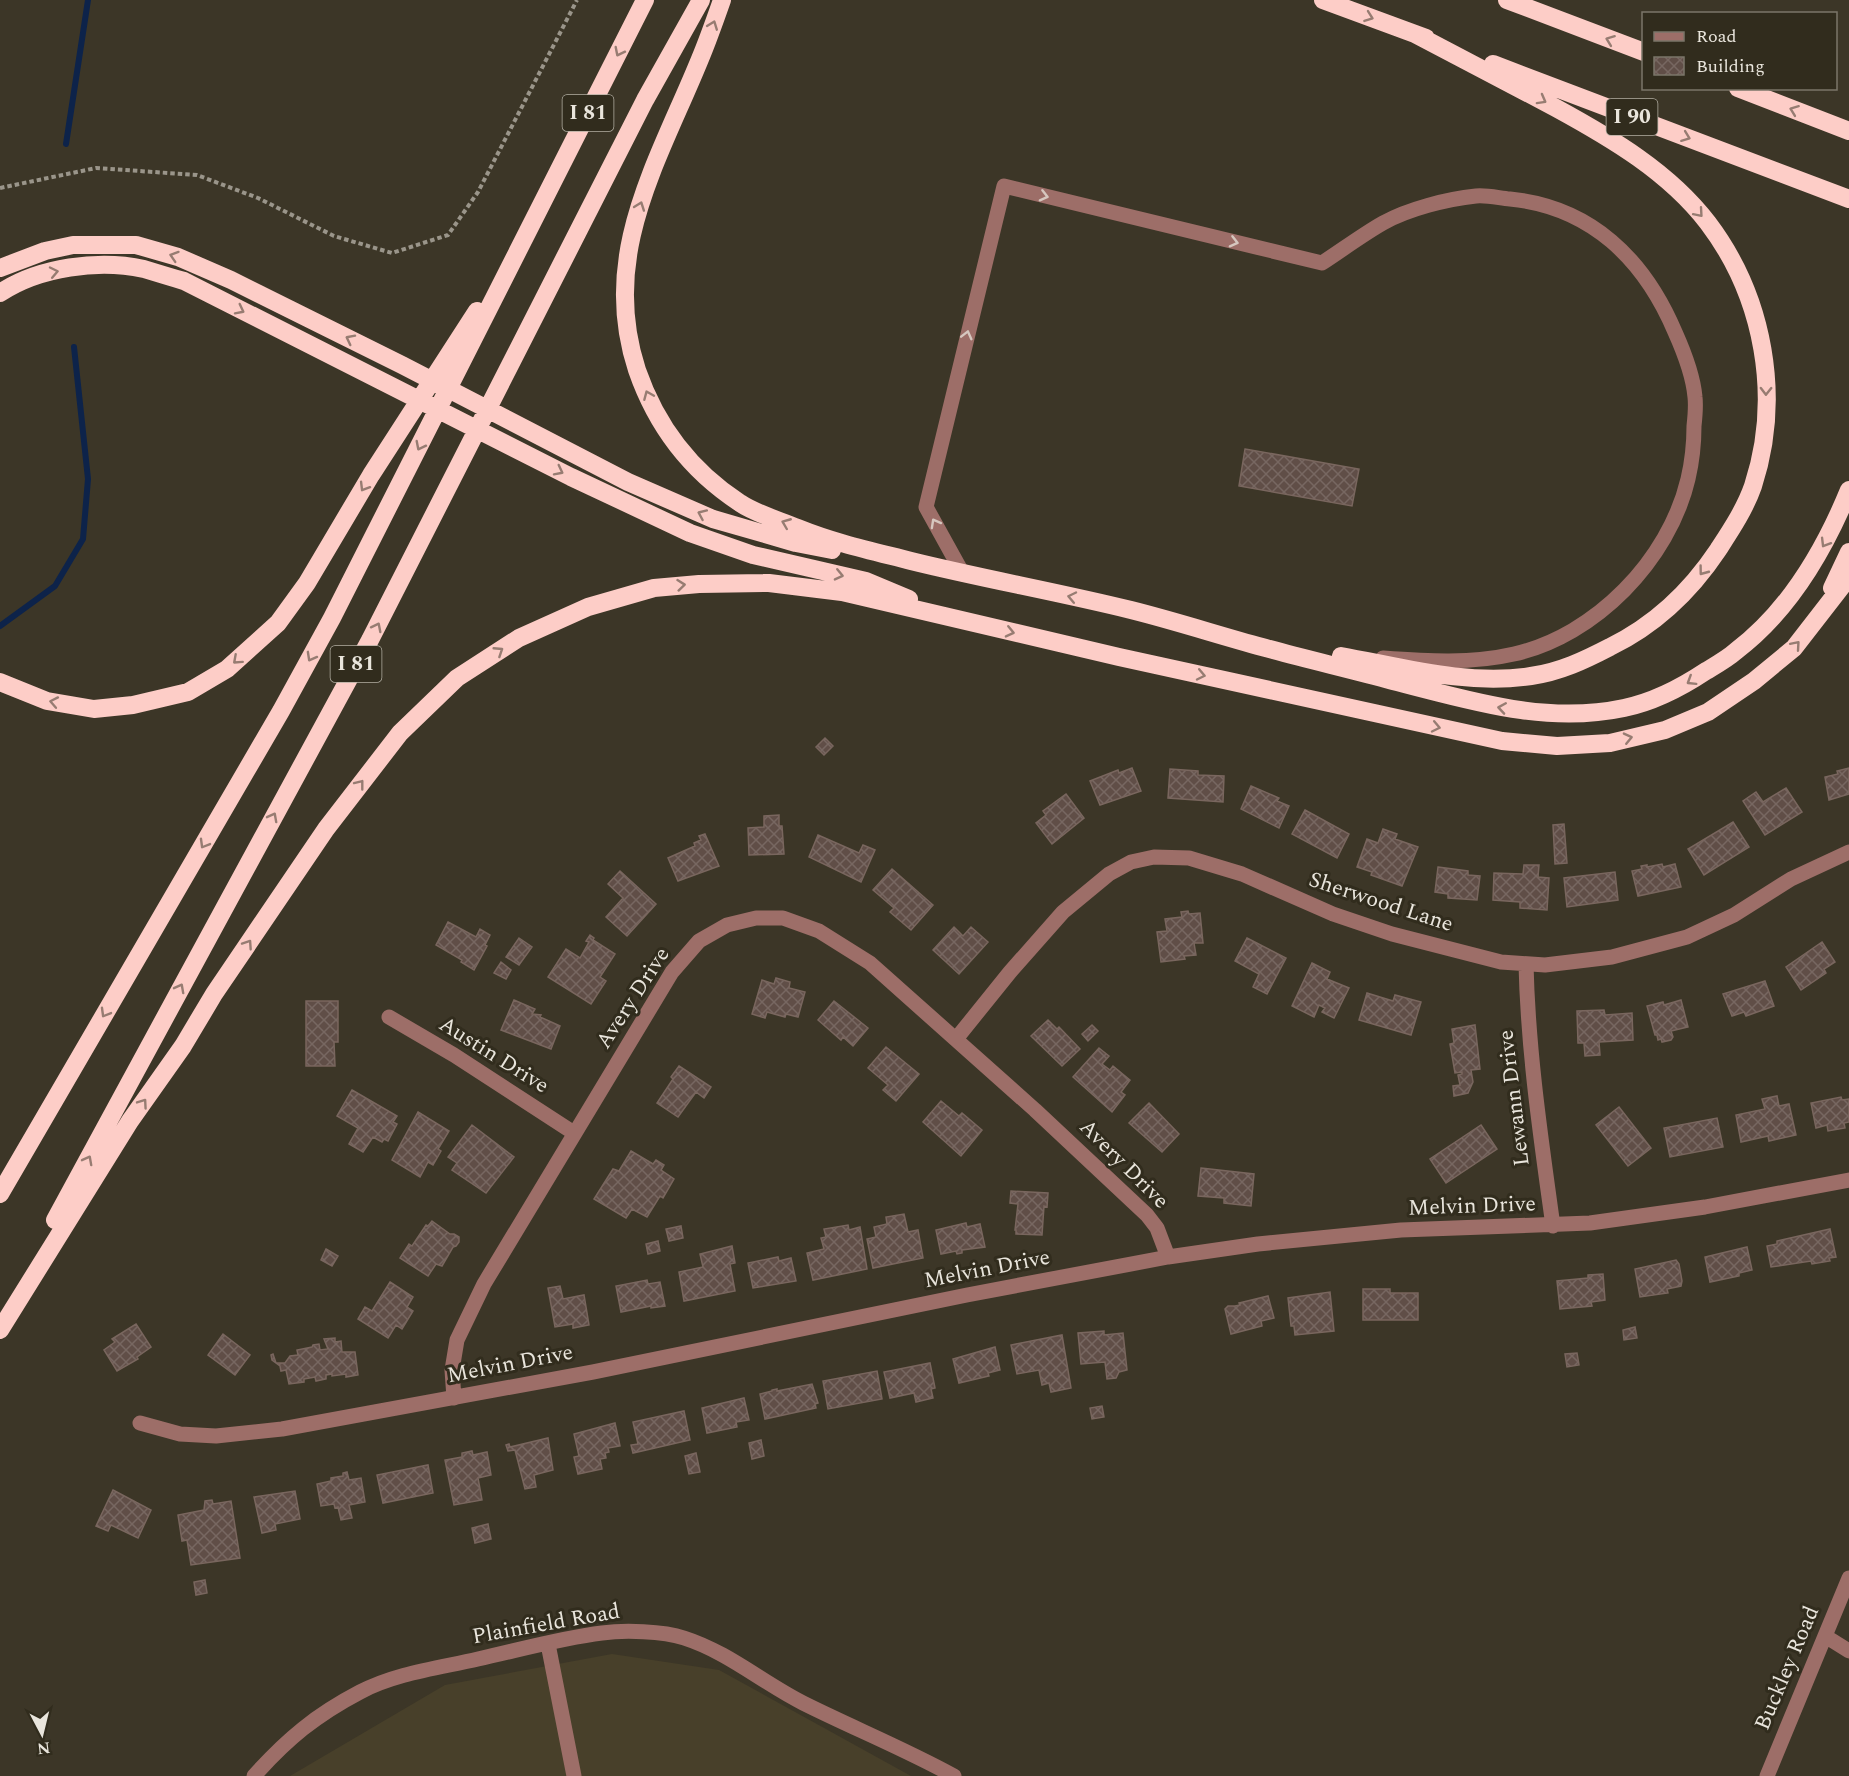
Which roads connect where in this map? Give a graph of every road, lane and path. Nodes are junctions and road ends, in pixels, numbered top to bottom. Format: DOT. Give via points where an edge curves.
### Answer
graph roads {
  1 [pos="577,0"];
  2 [pos="645,0"];
  3 [pos="701,0"];
  4 [pos="722,0"];
  5 [pos="1323,0"];
  6 [pos="1507,0"];
  7 [pos="1528,0"];
  8 [pos="1576,27"];
  9 [pos="1415,34"];
  10 [pos="1642,51"];
  11 [pos="1743,90"];
  12 [pos="1849,131"];
  13 [pos="0,188"];
  14 [pos="1849,199"];
  15 [pos="532,226"];
  16 [pos="0,268"];
  17 [pos="0,292"];
  18 [pos="1849,490"];
  19 [pos="1849,552"];
  20 [pos="963,574"];
  21 [pos="1849,577"];
  22 [pos="1821,612"];
  23 [pos="954,618"];
  24 [pos="1262,647"];
  25 [pos="1328,654"];
  26 [pos="0,682"];
  27 [pos="1849,852"];
  28 [pos="1526,964"];
  29 [pos="389,1017"];
  30 [pos="956,1039"];
  31 [pos="574,1133"];
  32 [pos="1849,1180"];
  33 [pos="0,1194"];
  34 [pos="1553,1226"];
  35 [pos="1168,1257"];
  36 [pos="0,1322"];
  37 [pos="0,1330"];
  38 [pos="454,1398"];
  39 [pos="140,1423"];
  40 [pos="1849,1578"];
  41 [pos="1825,1636"];
  42 [pos="548,1644"];
  43 [pos="1849,1651"];
  44 [pos="254,1776"];
  45 [pos="574,1776"];
  46 [pos="954,1776"];
  47 [pos="1767,1776"];
  1 -- 13 [label="path" via="478,192 448,235 392,253 334,236 258,198 196,175 96,168"];
  2 -- 15 [label="highway, I 81, one-way"];
  36 -- 3 [label="highway, I 81, one-way" via="370,640 645,100"];
  20 -- 4 [label="highway, one-way" via="835,543 742,505 698,470 679,449 660,423 638,371 627,332 624,297 631,232"];
  5 -- 9 [label="highway, I 90, one-way"];
  6 -- 8 [label="highway"];
  7 -- 8 [label="highway"];
  10 -- 8 [label="highway, one-way"];
  9 -- 14 [label="highway, I 90, one-way"];
  9 -- 25 [label="highway, one-way" via="1611,138 1678,188 1734,262 1754,310 1766,367 1765,430 1752,486 1734,526 1672,606 1630,637 1572,666 1531,676 1474,679"];
  12 -- 11 [label="highway, one-way"];
  15 -- 26 [label="highway, one-way" via="371,475 307,583 278,623 227,669 188,692 133,705 94,709 47,701"];
  15 -- 33 [label="highway, I 81, one-way" via="281,711"];
  20 -- 16 [label="highway, one-way" via="796,543 713,519 628,482 402,365 178,257 136,245 73,245"];
  17 -- 23 [label="highway, one-way" via="38,275 110,265 184,281 690,533 753,555 866,581"];
  18 -- 24 [label="highway, one-way" via="1833,530 1806,575 1774,615 1737,651 1685,686 1630,707 1584,715 1494,707"];
  19 -- 22 [label="highway"];
  24 -- 20 [label="highway, one-way" via="1130,609"];
  20 -- 25 [label="street, one-way" via="926,507 1004,186 1322,263 1384,222 1431,204 1478,196 1536,202 1589,224 1624,251 1652,286 1686,358 1695,397 1688,480 1675,517 1654,556 1599,614 1560,637 1516,654 1471,661"];
  21 -- 22 [label="highway"];
  23 -- 22 [label="highway, one-way" via="1502,741 1557,746 1632,738 1665,730 1708,712 1794,648"];
  37 -- 23 [label="highway, one-way" via="130,1121 326,828 399,733 457,678 519,638 588,608 654,588 769,583 842,592"];
  24 -- 25 [label="highway"];
  27 -- 28 [label="street, Sherwood Lane" via="1791,879 1734,915 1687,937 1612,957"];
  28 -- 30 [label="street, Sherwood Lane" via="1501,962 1392,934 1333,914 1242,874 1189,858 1154,857 1131,862 1109,874 1063,912"];
  28 -- 34 [label="street, Lewann Drive" via="1529,1035"];
  29 -- 31 [label="street, Austin Drive"];
  30 -- 31 [label="street, Avery Drive" via="870,963 819,931 783,918 756,918 727,925 699,941 672,972"];
  30 -- 35 [label="street, Avery Drive" via="1147,1215 1157,1228"];
  31 -- 38 [label="street, Avery Drive" via="484,1284 457,1340 452,1370"];
  32 -- 34 [label="street, Melvin Drive" via="1705,1207"];
  34 -- 35 [label="street, Melvin Drive" via="1401,1230"];
  35 -- 38 [label="street, Melvin Drive"];
  38 -- 39 [label="street, Melvin Drive" via="282,1429 216,1436 180,1434"];
  40 -- 41 [label="street, Buckley Road"];
  41 -- 43 [label="street"];
  41 -- 47 [label="street, Buckley Road"];
  42 -- 44 [label="street, Plainfield Road" via="396,1678 362,1691 313,1719"];
  42 -- 45 [label="street"];
  42 -- 46 [label="street, Plainfield Road" via="632,1631 683,1637 743,1665 801,1702"];
}
